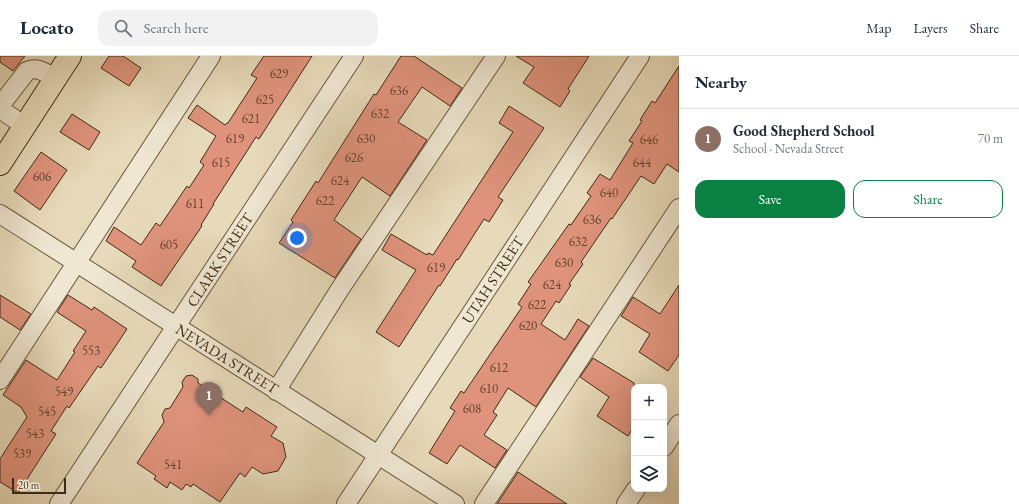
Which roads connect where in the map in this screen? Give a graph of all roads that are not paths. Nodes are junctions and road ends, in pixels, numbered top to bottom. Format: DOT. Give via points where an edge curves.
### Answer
graph roads {
  1 [pos="211,56"];
  2 [pos="354,56"];
  3 [pos="496,56"];
  4 [pos="640,56"];
  5 [pos="63,63"];
  6 [pos="0,106"];
  7 [pos="0,109"];
  8 [pos="25,126"];
  9 [pos="0,164"];
  10 [pos="679,208"];
  11 [pos="0,214"];
  12 [pos="76,263"];
  13 [pos="176,327"];
  14 [pos="0,380"];
  15 [pos="276,390"];
  16 [pos="679,424"];
  17 [pos="667,442"];
  18 [pos="378,455"];
  19 [pos="634,492"];
  20 [pos="59,504"];
  21 [pos="346,504"];
  22 [pos="455,504"];
  23 [pos="484,504"];
  24 [pos="626,504"];
  1 -- 12 [label="street"];
  2 -- 13 [label="street, CLARK STREET"];
  3 -- 15 [label="street" via="340,289"];
  4 -- 18 [label="street, UTAH STREET"];
  5 -- 6 [label="street" via="27,71"];
  5 -- 8 [label="main road"];
  7 -- 8 [label="street"];
  8 -- 9 [label="main road"];
  10 -- 23 [label="street"];
  11 -- 12 [label="street, NEVADA STREET"];
  12 -- 13 [label="street, NEVADA STREET"];
  12 -- 14 [label="street"];
  13 -- 15 [label="street, NEVADA STREET"];
  13 -- 20 [label="street, CLARK STREET"];
  15 -- 18 [label="street, NEVADA STREET"];
  16 -- 17 [label="street"];
  18 -- 21 [label="street, UTAH STREET"];
  18 -- 22 [label="street, NEVADA STREET"];
  19 -- 24 [label="street"];
}
